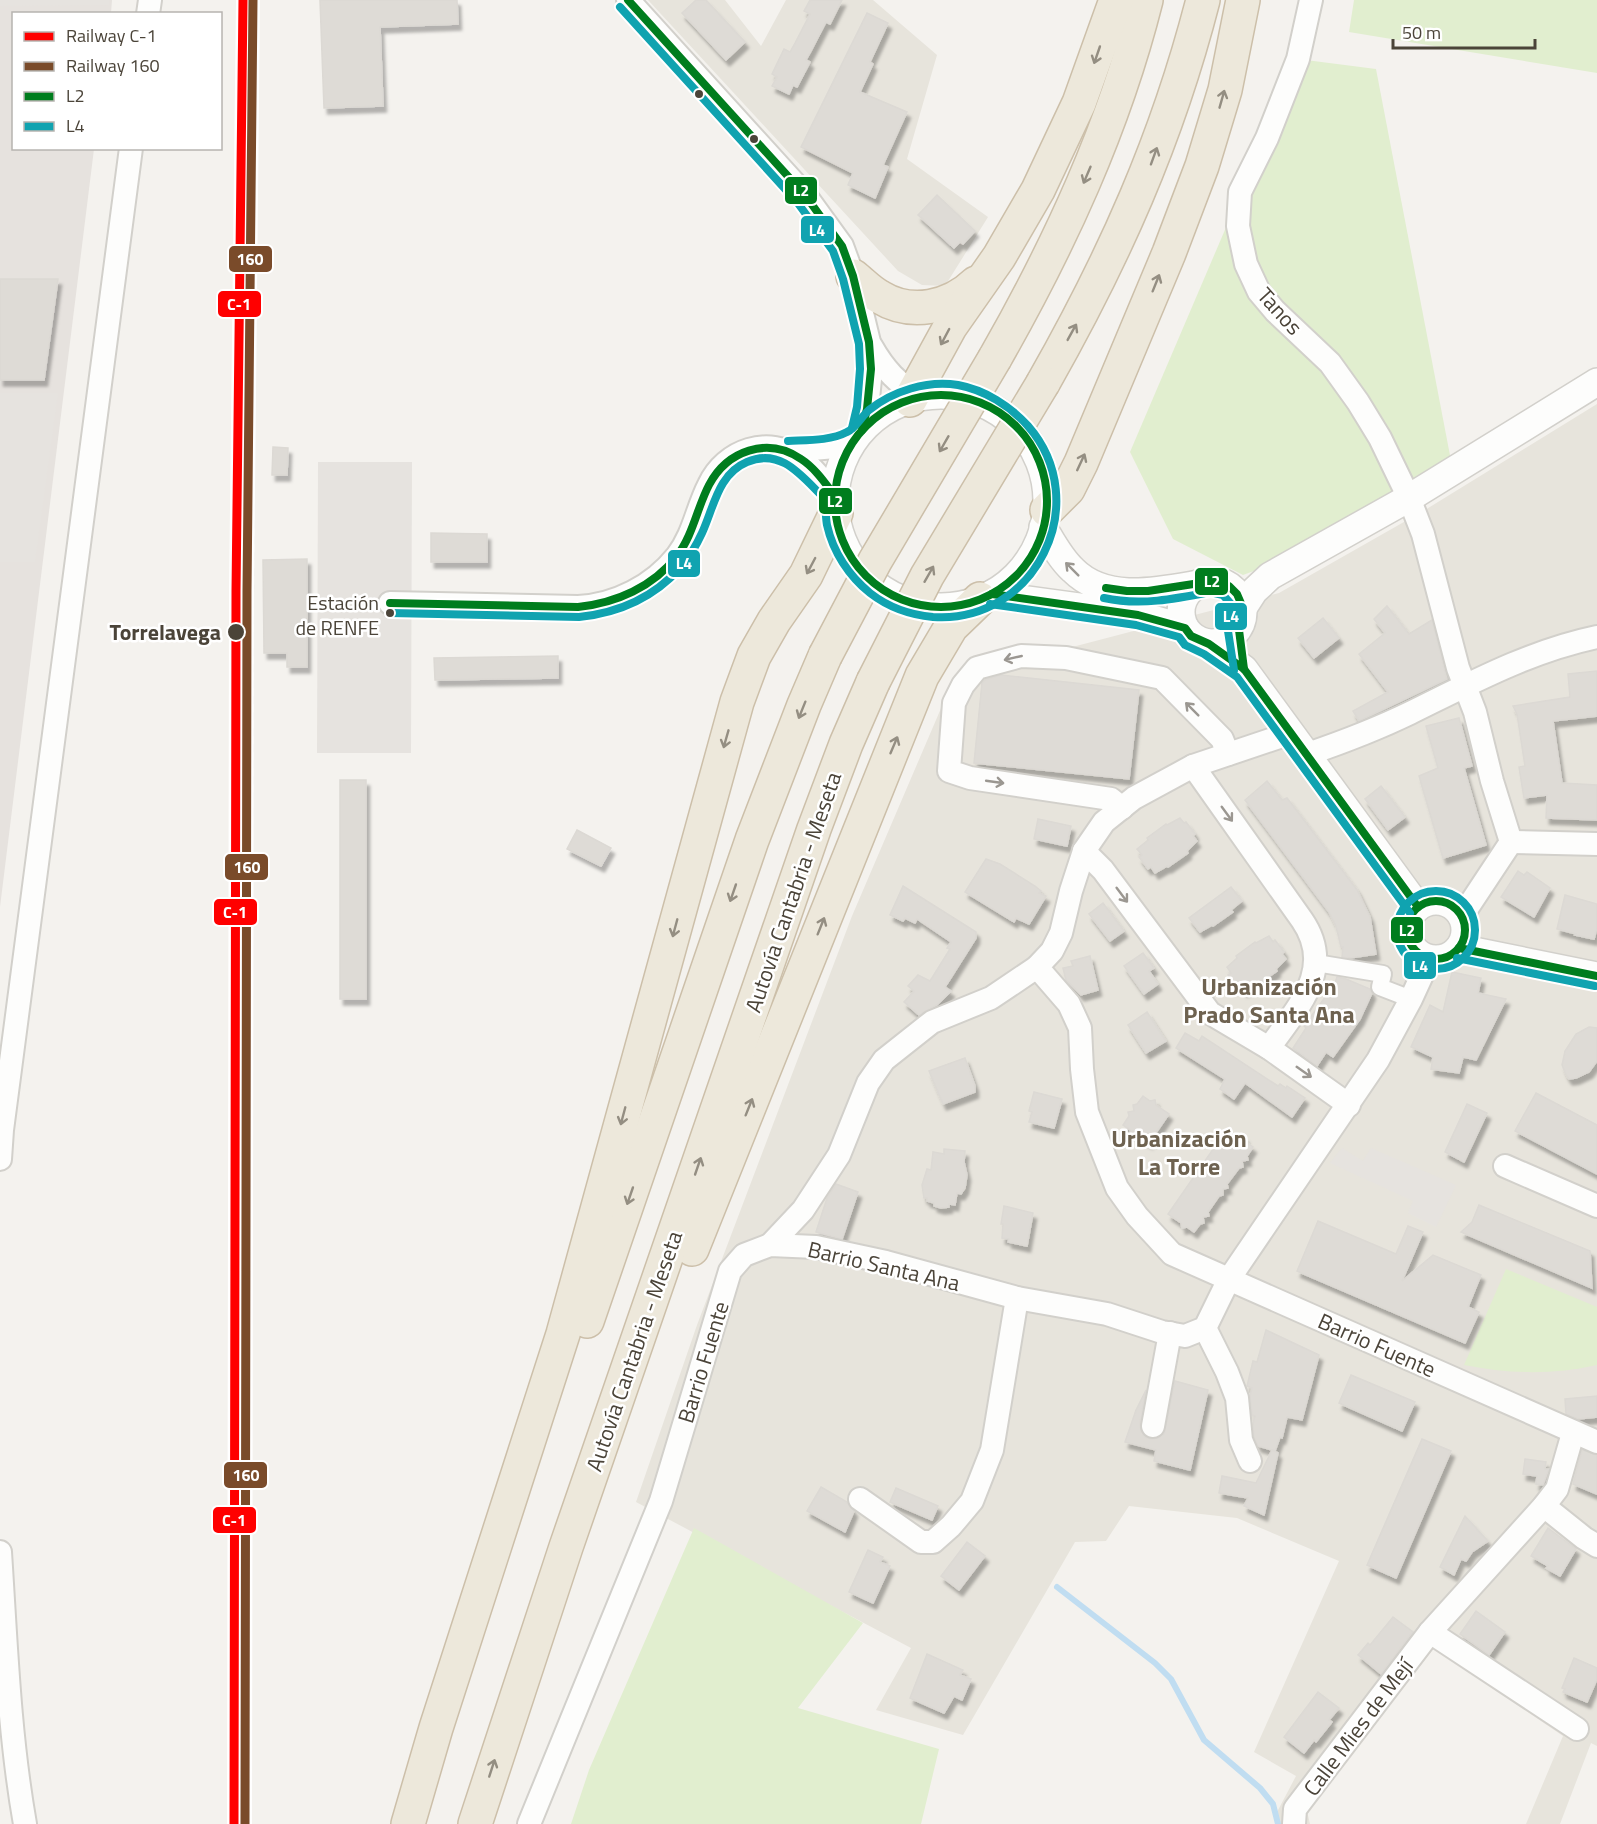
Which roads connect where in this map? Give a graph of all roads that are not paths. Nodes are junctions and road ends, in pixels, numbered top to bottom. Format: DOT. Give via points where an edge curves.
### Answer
graph roads {
  1 [pos="628,0"];
  2 [pos="1116,0"];
  3 [pos="1146,0"];
  4 [pos="1203,0"];
  5 [pos="1243,0"];
  6 [pos="1311,0"];
  7 [pos="130,150"];
  8 [pos="999,257"];
  9 [pos="854,276"];
  10 [pos="868,342"];
  11 [pos="1597,382"];
  12 [pos="915,396"];
  13 [pos="859,435"];
  14 [pos="789,451"];
  15 [pos="1409,498"];
  16 [pos="835,504"];
  17 [pos="1045,518"];
  18 [pos="1270,576"];
  19 [pos="1209,583"];
  20 [pos="986,597"];
  21 [pos="390,603"];
  22 [pos="1241,617"];
  23 [pos="1185,628"];
  24 [pos="1597,637"];
  25 [pos="1209,644"];
  26 [pos="1244,669"];
  27 [pos="1465,686"];
  28 [pos="1291,733"];
  29 [pos="1228,754"];
  30 [pos="1308,754"];
  31 [pos="1193,766"];
  32 [pos="1122,808"];
  33 [pos="1511,842"];
  34 [pos="1597,844"];
  35 [pos="1084,851"];
  36 [pos="1419,907"];
  37 [pos="1462,916"];
  38 [pos="1459,948"];
  39 [pos="1426,957"];
  40 [pos="1316,963"];
  41 [pos="1037,967"];
  42 [pos="1597,976"];
  43 [pos="1411,999"];
  44 [pos="1269,1048"];
  45 [pos="1350,1105"];
  46 [pos="0,1159"];
  47 [pos="1505,1166"];
  48 [pos="1597,1206"];
  49 [pos="770,1245"];
  50 [pos="1229,1279"];
  51 [pos="1017,1298"];
  52 [pos="1205,1328"];
  53 [pos="1170,1333"];
  54 [pos="1153,1426"];
  55 [pos="1573,1433"];
  56 [pos="1597,1442"];
  57 [pos="1250,1461"];
  58 [pos="860,1498"];
  59 [pos="1544,1506"];
  60 [pos="1597,1546"];
  61 [pos="0,1552"];
  62 [pos="540,1629"];
  63 [pos="1430,1632"];
  64 [pos="1577,1729"];
  65 [pos="25,1824"];
  66 [pos="408,1824"];
  67 [pos="420,1824"];
  68 [pos="475,1824"];
  69 [pos="529,1824"];
  70 [pos="1294,1824"];
  1 -- 9 [label="street" via="805,195 842,246"];
  2 -- 8 [label="highway, one-way" via="1058,149"];
  3 -- 67 [label="highway, one-way, bridge" via="1116,102 1052,252 995,358 875,561 825,656 777,772 465,1681"];
  62 -- 4 [label="highway, Autovía Cantabria - Meseta, one-way, bridge" via="846,744 927,576 1093,292 1134,206 1174,98"];
  17 -- 5 [label="highway, one-way" via="1068,489 1081,463 1183,216 1225,90"];
  6 -- 15 [label="street, Tanos" via="1298,59 1267,138 1240,192 1238,226 1246,264 1259,292 1341,378 1380,438"];
  7 -- 46 [label="street"];
  8 -- 9 [label="highway" via="962,295 933,307 916,309 890,303"];
  8 -- 12 [label="highway, one-way" via="950,327"];
  9 -- 10 [label="street"];
  10 -- 12 [label="street" via="887,372"];
  10 -- 13 [label="street" via="871,369"];
  11 -- 15 [label="street"];
  12 -- 13 [label="street" via="876,417"];
  12 -- 17 [label="street" via="974,400 1008,419 1034,450 1041,468 1046,487"];
  13 -- 14 [label="street" via="835,447"];
  13 -- 16 [label="street" via="841,465"];
  14 -- 16 [label="street" via="802,460"];
  14 -- 21 [label="street" via="758,448 736,454 724,463 709,483 692,531 677,555 656,577 615,600 579,607"];
  15 -- 18 [label="street"];
  15 -- 27 [label="street, Tanos" via="1423,534"];
  16 -- 20 [label="street" via="843,543 860,570 890,594 915,604 941,607"];
  16 -- 66 [label="highway, one-way" via="806,575 754,656 737,702 563,1334"];
  19 -- 17 [label="street, one-way" via="1134,592 1103,587 1073,570 1060,554"];
  17 -- 20 [label="street" via="1036,547 1024,566"];
  18 -- 19 [label="street"];
  18 -- 22 [label="street" via="1254,591"];
  19 -- 22 [label="street" via="1230,586 1238,593"];
  19 -- 23 [label="street" via="1190,590 1181,605"];
  20 -- 23 [label="street" via="1138,615"];
  62 -- 20 [label="highway, one-way" via="596,1505 668,1310 922,676 951,627"];
  22 -- 25 [label="street" via="1228,639"];
  22 -- 26 [label="street"];
  23 -- 25 [label="street" via="1191,636"];
  24 -- 27 [label="street" via="1534,655"];
  25 -- 26 [label="street"];
  26 -- 28 [label="street"];
  27 -- 30 [label="street"];
  27 -- 33 [label="street, Tanos"];
  28 -- 29 [label="street, Barrio Santa Ana"];
  28 -- 30 [label="street"];
  29 -- 31 [label="street, Barrio Santa Ana"];
  29 -- 32 [label="street, one-way" via="1222,739 1162,678 1066,658 1021,656 977,668 954,703 949,771 970,778 1111,799"];
  30 -- 36 [label="street"];
  31 -- 32 [label="street, Barrio Santa Ana"];
  31 -- 40 [label="street, one-way" via="1309,930 1314,939"];
  32 -- 35 [label="street, Barrio Santa Ana" via="1104,822"];
  33 -- 34 [label="street"];
  33 -- 37 [label="street"];
  35 -- 41 [label="street, Barrio Santa Ana" via="1061,933 1052,951"];
  35 -- 44 [label="street, one-way" via="1103,870 1210,1013"];
  36 -- 37 [label="street" via="1428,902 1447,903"];
  36 -- 39 [label="street" via="1412,913 1407,930 1412,946"];
  37 -- 38 [label="street" via="1465,932"];
  38 -- 39 [label="street" via="1447,957"];
  38 -- 42 [label="street"];
  39 -- 43 [label="street"];
  40 -- 43 [label="street" via="1383,974 1380,987"];
  40 -- 44 [label="street" via="1306,993"];
  41 -- 49 [label="street, Barrio Santa Ana" via="991,998 932,1022 884,1060 868,1083 839,1155 803,1210"];
  41 -- 50 [label="street, Barrio Fuente" via="1069,1004 1080,1028 1087,1112 1117,1188 1172,1254"];
  43 -- 45 [label="street"];
  44 -- 45 [label="street, one-way"];
  45 -- 50 [label="street"];
  47 -- 48 [label="street"];
  49 -- 51 [label="street, Barrio Santa Ana" via="816,1247 874,1259"];
  49 -- 69 [label="street, Barrio Fuente" via="744,1255 730,1271 661,1501"];
  50 -- 52 [label="street"];
  50 -- 55 [label="street, Barrio Fuente"];
  51 -- 53 [label="street, Barrio Santa Ana" via="1107,1314"];
  51 -- 58 [label="street" via="992,1450 972,1501 933,1542 921,1542"];
  52 -- 53 [label="street" via="1185,1336"];
  52 -- 57 [label="street" via="1237,1398 1241,1440"];
  53 -- 54 [label="street"];
  55 -- 56 [label="street"];
  55 -- 59 [label="street, Calle Mies de Mejí" via="1557,1489"];
  59 -- 60 [label="street"];
  59 -- 63 [label="street, Calle Mies de Mejí"];
  61 -- 65 [label="street" via="11,1727"];
  68 -- 62 [label="highway, Autovía Cantabria - Meseta, one-way"];
  63 -- 64 [label="street"];
  63 -- 70 [label="street, Calle Mies de Mejí" via="1295,1809"];
}
